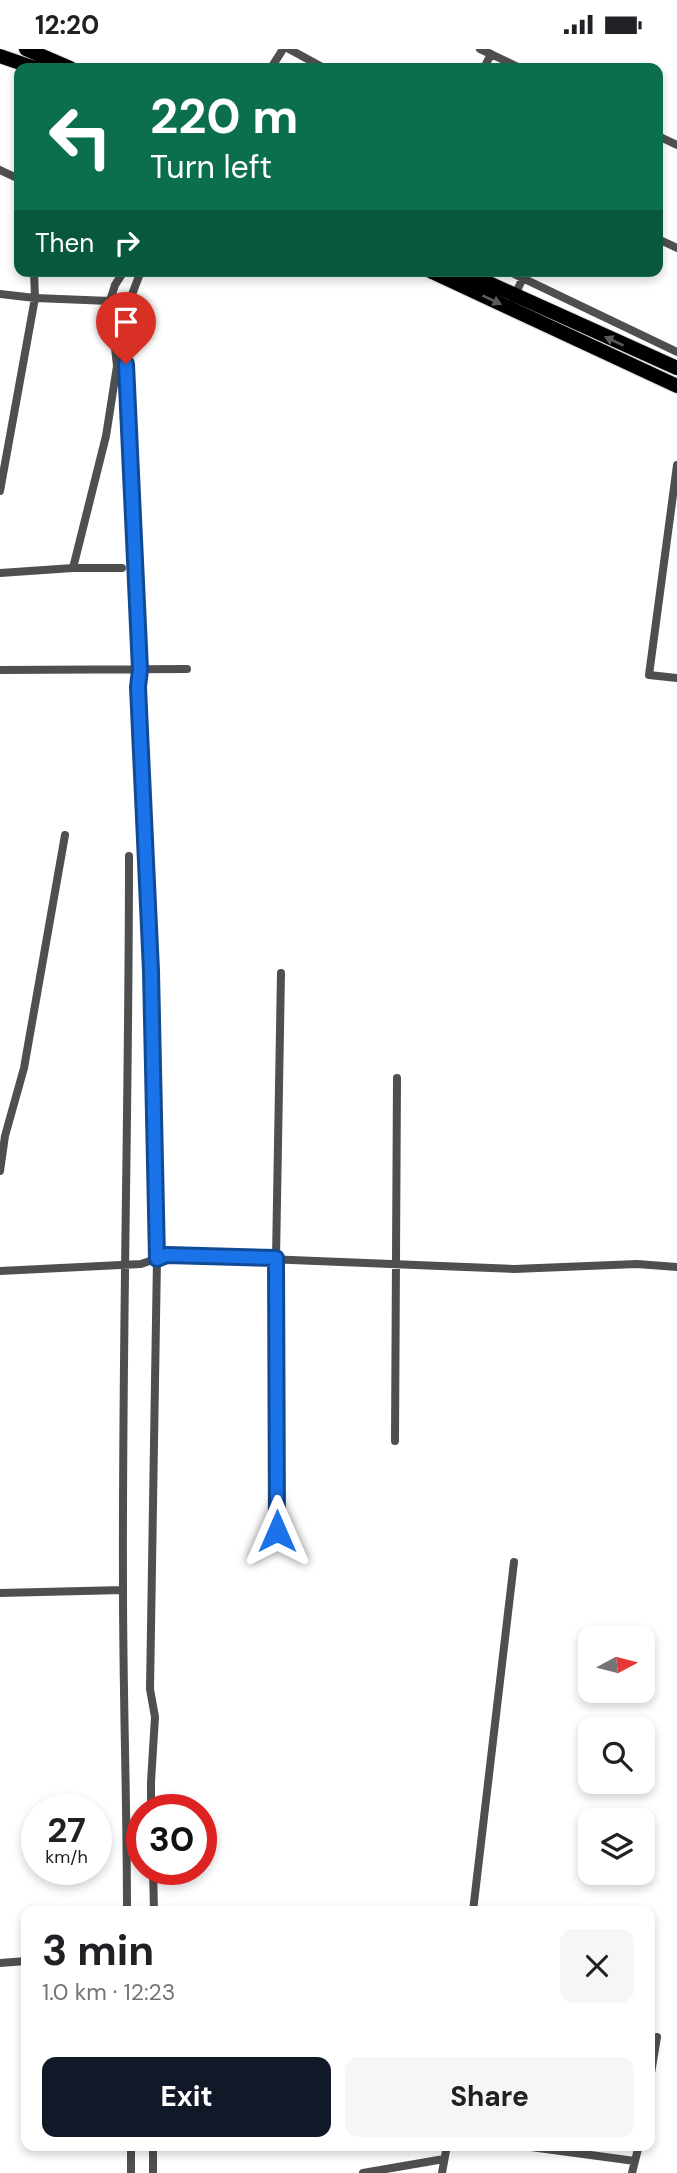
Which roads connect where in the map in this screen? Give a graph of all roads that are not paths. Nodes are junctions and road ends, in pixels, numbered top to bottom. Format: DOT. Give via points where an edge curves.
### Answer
graph roads {
  1 [pos="26,49"];
  2 [pos="289,49"];
  3 [pos="480,49"];
  4 [pos="491,54"];
  5 [pos="0,55"];
  6 [pos="22,63"];
  7 [pos="58,63"];
  8 [pos="315,63"];
  9 [pos="486,63"];
  10 [pos="510,63"];
  11 [pos="34,277"];
  12 [pos="120,277"];
  13 [pos="139,277"];
  14 [pos="443,277"];
  15 [pos="475,277"];
  16 [pos="523,277"];
  17 [pos="528,277"];
  18 [pos="0,294"];
  19 [pos="515,295"];
  20 [pos="36,298"];
  21 [pos="110,301"];
  22 [pos="677,352"];
  23 [pos="677,368"];
  24 [pos="677,386"];
  25 [pos="677,465"];
  26 [pos="0,491"];
  27 [pos="73,568"];
  28 [pos="121,568"];
  29 [pos="0,573"];
  30 [pos="187,669"];
  31 [pos="0,670"];
  32 [pos="140,670"];
  33 [pos="677,678"];
  34 [pos="65,835"];
  35 [pos="129,856"];
  36 [pos="281,973"];
  37 [pos="397,1078"];
  38 [pos="0,1171"];
  39 [pos="276,1258"];
  40 [pos="157,1259"];
  41 [pos="395,1264"];
  42 [pos="124,1265"];
  43 [pos="677,1267"];
  44 [pos="0,1271"];
  45 [pos="395,1441"];
  46 [pos="277,1531"];
  47 [pos="514,1562"];
  48 [pos="123,1590"];
  49 [pos="0,1593"];
  50 [pos="151,1794"];
  51 [pos="153,1885"];
  52 [pos="127,1906"];
  53 [pos="154,1906"];
  54 [pos="474,1906"];
  55 [pos="21,1961"];
  56 [pos="0,1963"];
  57 [pos="657,2037"];
  58 [pos="655,2049"];
  59 [pos="131,2151"];
  60 [pos="153,2151"];
  61 [pos="446,2151"];
  62 [pos="561,2151"];
  63 [pos="638,2151"];
  64 [pos="444,2159"];
  65 [pos="635,2161"];
  66 [pos="131,2173"];
  67 [pos="153,2173"];
  68 [pos="363,2173"];
  69 [pos="442,2173"];
  70 [pos="632,2173"];
  1 -- 7 [label="highway"];
  2 -- 8 [label="street"];
  3 -- 4 [label="street"];
  4 -- 9 [label="street"];
  4 -- 10 [label="street"];
  5 -- 6 [label="highway"];
  11 -- 20 [label="street"];
  12 -- 21 [label="street"];
  13 -- 32 [label="street" via="126,310 125,336"];
  14 -- 24 [label="highway, one-way"];
  15 -- 19 [label="highway"];
  16 -- 19 [label="street"];
  17 -- 22 [label="street"];
  18 -- 20 [label="street"];
  23 -- 19 [label="highway, one-way"];
  20 -- 21 [label="street"];
  20 -- 26 [label="street"];
  21 -- 27 [label="street" via="117,366 106,436"];
  25 -- 33 [label="street" via="649,675"];
  27 -- 28 [label="street"];
  27 -- 29 [label="street"];
  30 -- 32 [label="street"];
  31 -- 32 [label="street"];
  32 -- 40 [label="street"];
  34 -- 38 [label="street" via="24,1068"];
  35 -- 42 [label="street"];
  36 -- 39 [label="street"];
  37 -- 41 [label="street"];
  39 -- 40 [label="street" via="167,1255"];
  39 -- 41 [label="street"];
  39 -- 46 [label="street"];
  40 -- 42 [label="street"];
  40 -- 50 [label="street"];
  41 -- 43 [label="street" via="514,1269"];
  41 -- 45 [label="street"];
  42 -- 44 [label="street"];
  42 -- 48 [label="street"];
  47 -- 54 [label="street"];
  48 -- 49 [label="street"];
  48 -- 52 [label="street"];
  51 -- 53 [label="street"];
  55 -- 56 [label="street"];
  57 -- 58 [label="street"];
  59 -- 66 [label="street"];
  60 -- 67 [label="street"];
  61 -- 64 [label="street"];
  62 -- 65 [label="street"];
  63 -- 65 [label="street"];
  64 -- 68 [label="street"];
  64 -- 69 [label="street"];
  65 -- 70 [label="street"];
}
